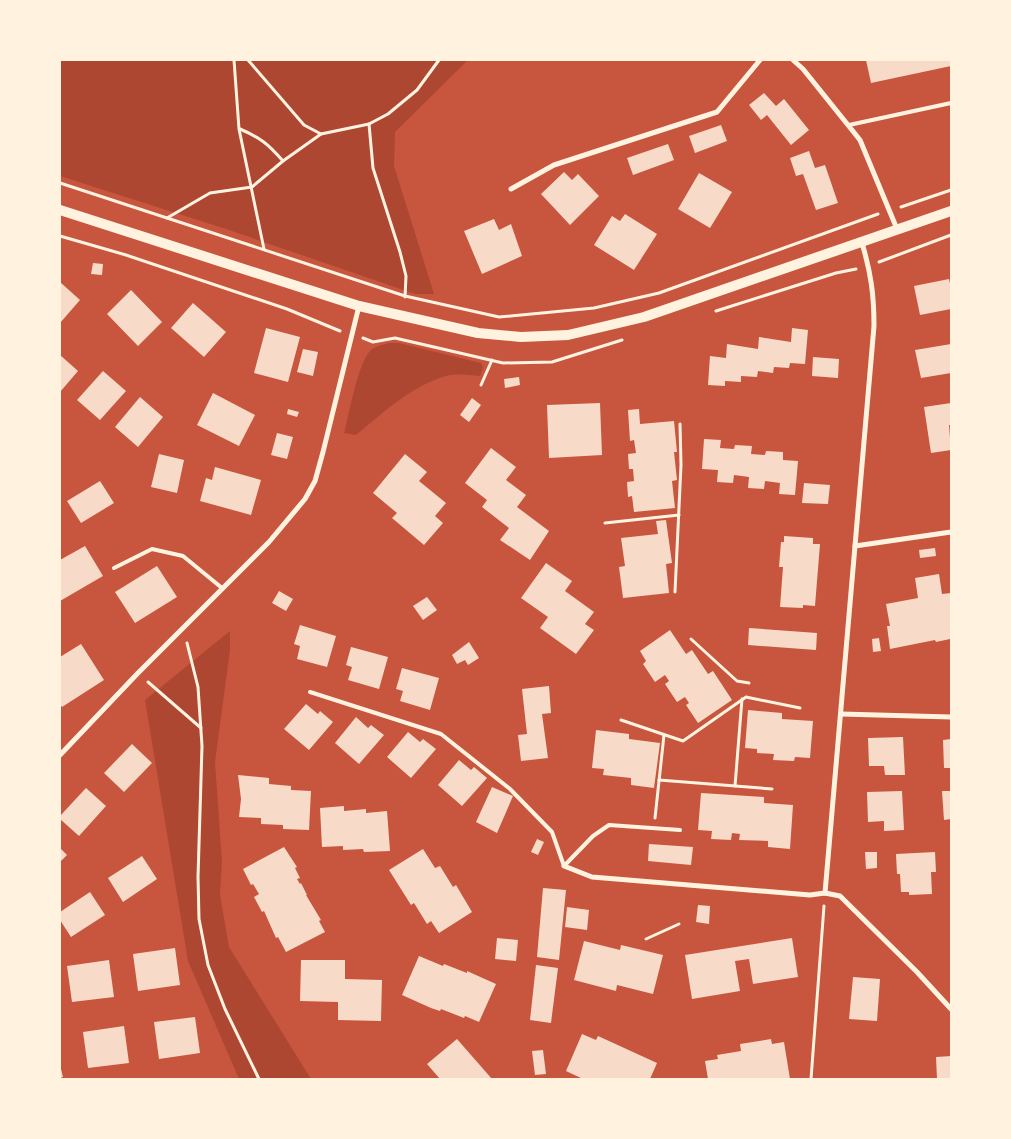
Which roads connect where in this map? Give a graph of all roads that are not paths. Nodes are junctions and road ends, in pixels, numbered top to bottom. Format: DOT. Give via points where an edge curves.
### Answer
graph roads {
  1 [pos="760,60"];
  2 [pos="793,60"];
  3 [pos="951,103"];
  4 [pos="848,125"];
  5 [pos="511,189"];
  6 [pos="60,210"];
  7 [pos="951,211"];
  8 [pos="896,229"];
  9 [pos="862,243"];
  10 [pos="359,306"];
  11 [pos="951,532"];
  12 [pos="855,546"];
  13 [pos="114,568"];
  14 [pos="222,588"];
  15 [pos="310,692"];
  16 [pos="841,714"];
  17 [pos="951,717"];
  18 [pos="60,755"];
  19 [pos="680,830"];
  20 [pos="564,866"];
  21 [pos="825,893"];
  22 [pos="951,1009"];
  1 -- 5 [label="street" via="717,112 554,165"];
  2 -- 4 [label="street"];
  3 -- 4 [label="lane"];
  4 -- 8 [label="street" via="860,140"];
  6 -- 10 [label="main road"];
  7 -- 8 [label="main road"];
  8 -- 9 [label="main road"];
  9 -- 10 [label="main road" via="644,317 568,336 521,337 478,333"];
  9 -- 12 [label="street" via="874,297 874,326"];
  10 -- 14 [label="street" via="315,482 288,522"];
  11 -- 12 [label="street"];
  12 -- 16 [label="street"];
  13 -- 14 [label="lane" via="152,549 184,556"];
  14 -- 18 [label="street"];
  15 -- 20 [label="lane" via="441,734 510,789 552,832"];
  16 -- 17 [label="street"];
  16 -- 21 [label="street"];
  19 -- 20 [label="lane" via="609,825 593,836"];
  20 -- 21 [label="street" via="592,877 810,895"];
  21 -- 22 [label="street" via="840,896"];
}
